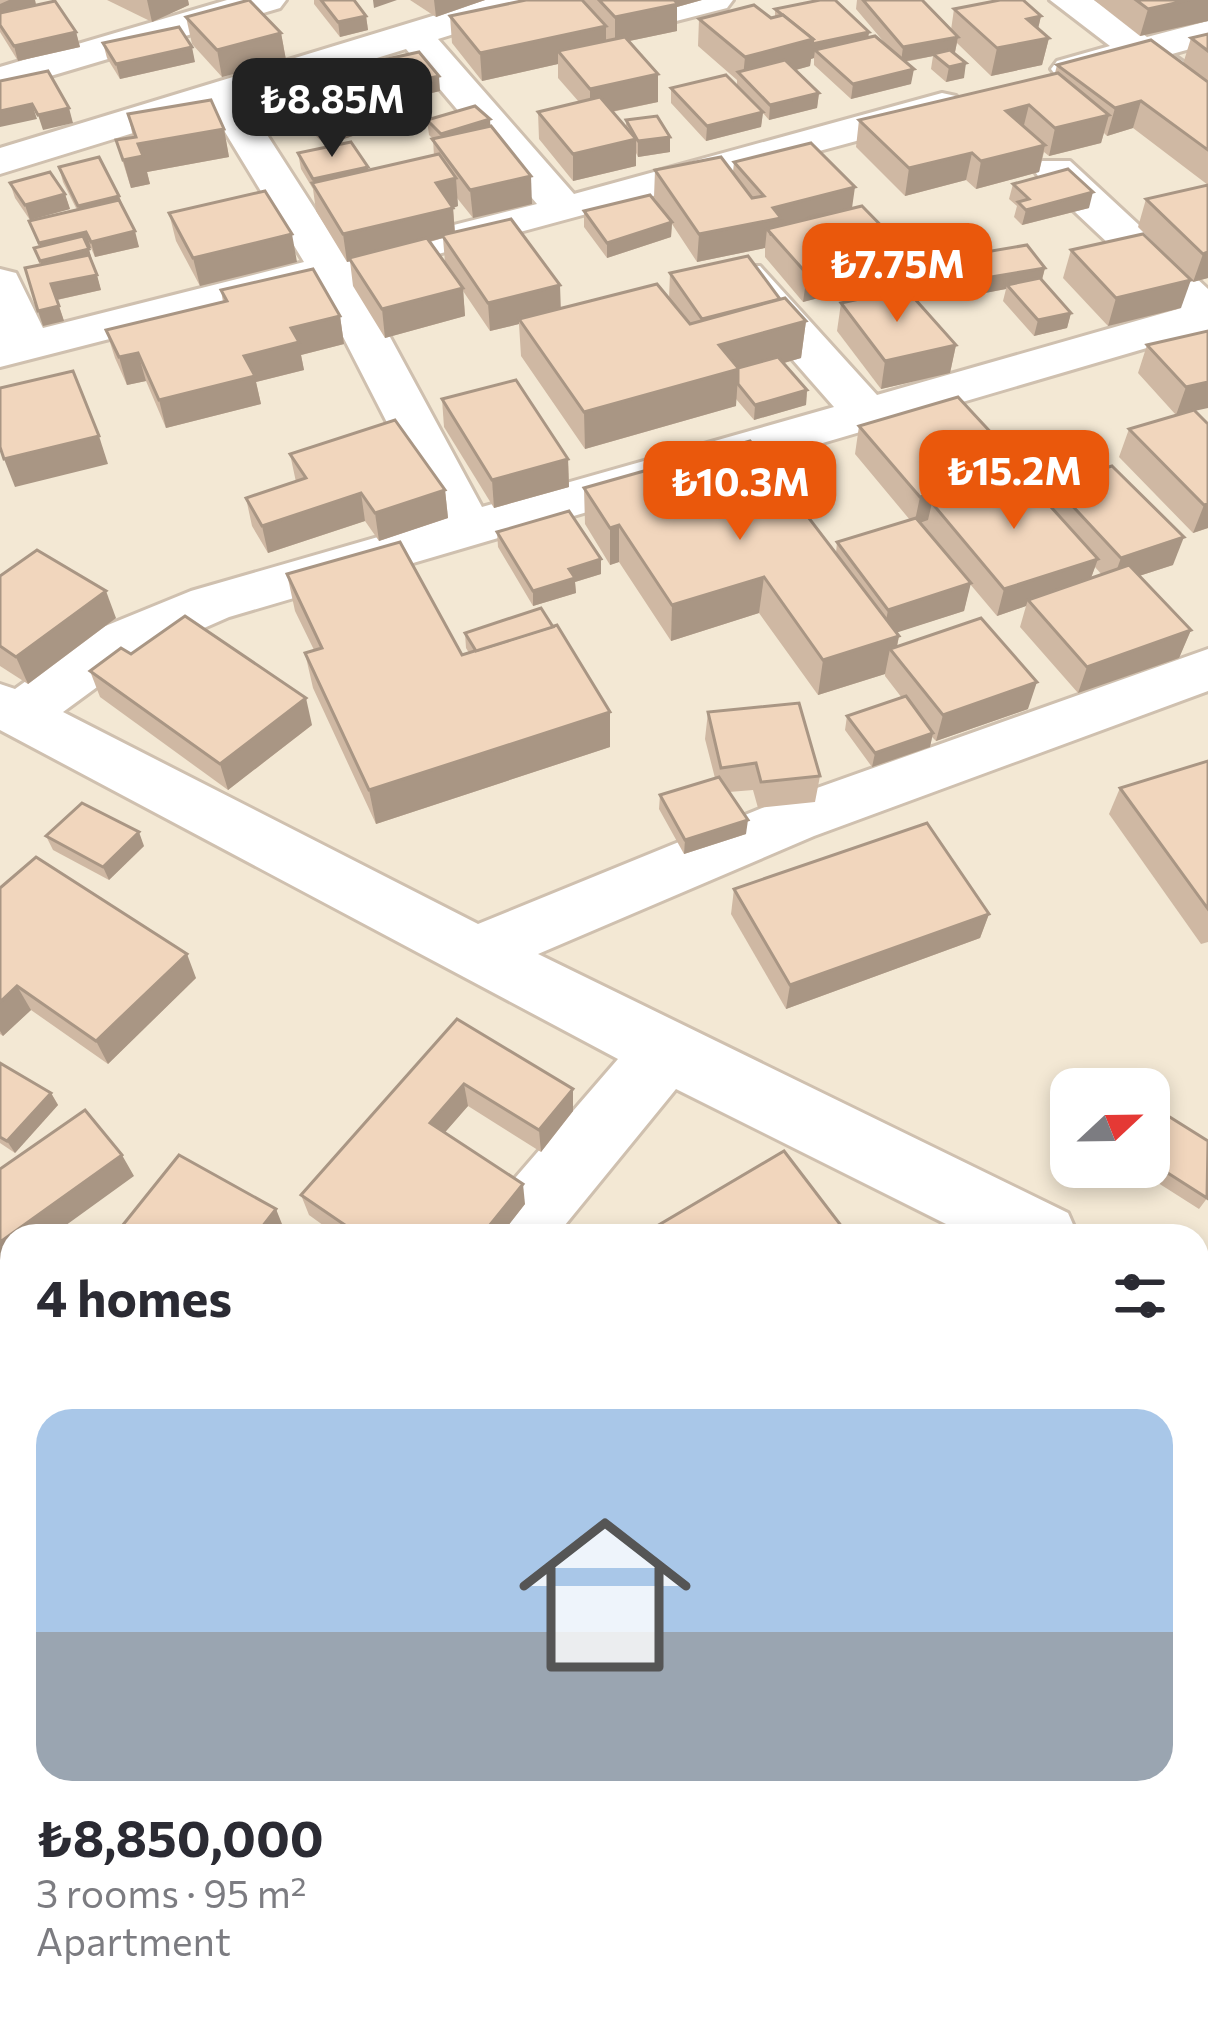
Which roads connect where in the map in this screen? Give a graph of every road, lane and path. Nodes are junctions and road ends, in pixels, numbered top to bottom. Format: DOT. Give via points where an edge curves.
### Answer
graph roads {
  1 [pos="267,0"];
  2 [pos="524,0"];
  3 [pos="714,0"];
  4 [pos="1069,0"];
  5 [pos="412,32"];
  6 [pos="1208,32"];
  7 [pos="555,41"];
  8 [pos="1141,50"];
  9 [pos="487,58"];
  10 [pos="441,70"];
  11 [pos="0,79"];
  12 [pos="1026,82"];
  13 [pos="220,92"];
  14 [pos="980,95"];
  15 [pos="1208,97"];
  16 [pos="0,161"];
  17 [pos="1055,170"];
  18 [pos="566,210"];
  19 [pos="332,272"];
  20 [pos="742,273"];
  21 [pos="0,283"];
  22 [pos="1208,315"];
  23 [pos="13,350"];
  24 [pos="865,412"];
  25 [pos="469,531"];
  26 [pos="1208,669"];
  27 [pos="10,710"];
  28 [pos="480,951"];
  29 [pos="666,1052"];
  30 [pos="521,1224"];
  31 [pos="1017,1224"];
  1 -- 11 [label="street"];
  2 -- 5 [label="street"];
  3 -- 7 [label="street"];
  4 -- 8 [label="street"];
  5 -- 10 [label="street"];
  5 -- 13 [label="street"];
  6 -- 8 [label="street"];
  8 -- 12 [label="street"];
  8 -- 15 [label="street"];
  9 -- 10 [label="street"];
  10 -- 18 [label="street"];
  13 -- 16 [label="street"];
  13 -- 19 [label="street"];
  14 -- 18 [label="street"];
  17 -- 22 [label="street"];
  18 -- 19 [label="street"];
  19 -- 23 [label="street"];
  19 -- 25 [label="street"];
  20 -- 24 [label="street"];
  21 -- 23 [label="street"];
  22 -- 24 [label="street"];
  24 -- 25 [label="street"];
  25 -- 27 [label="street" via="161,622"];
  26 -- 28 [label="street" via="793,820"];
  27 -- 28 [label="street"];
  28 -- 29 [label="street"];
  29 -- 30 [label="street"];
  29 -- 31 [label="street"];
}
